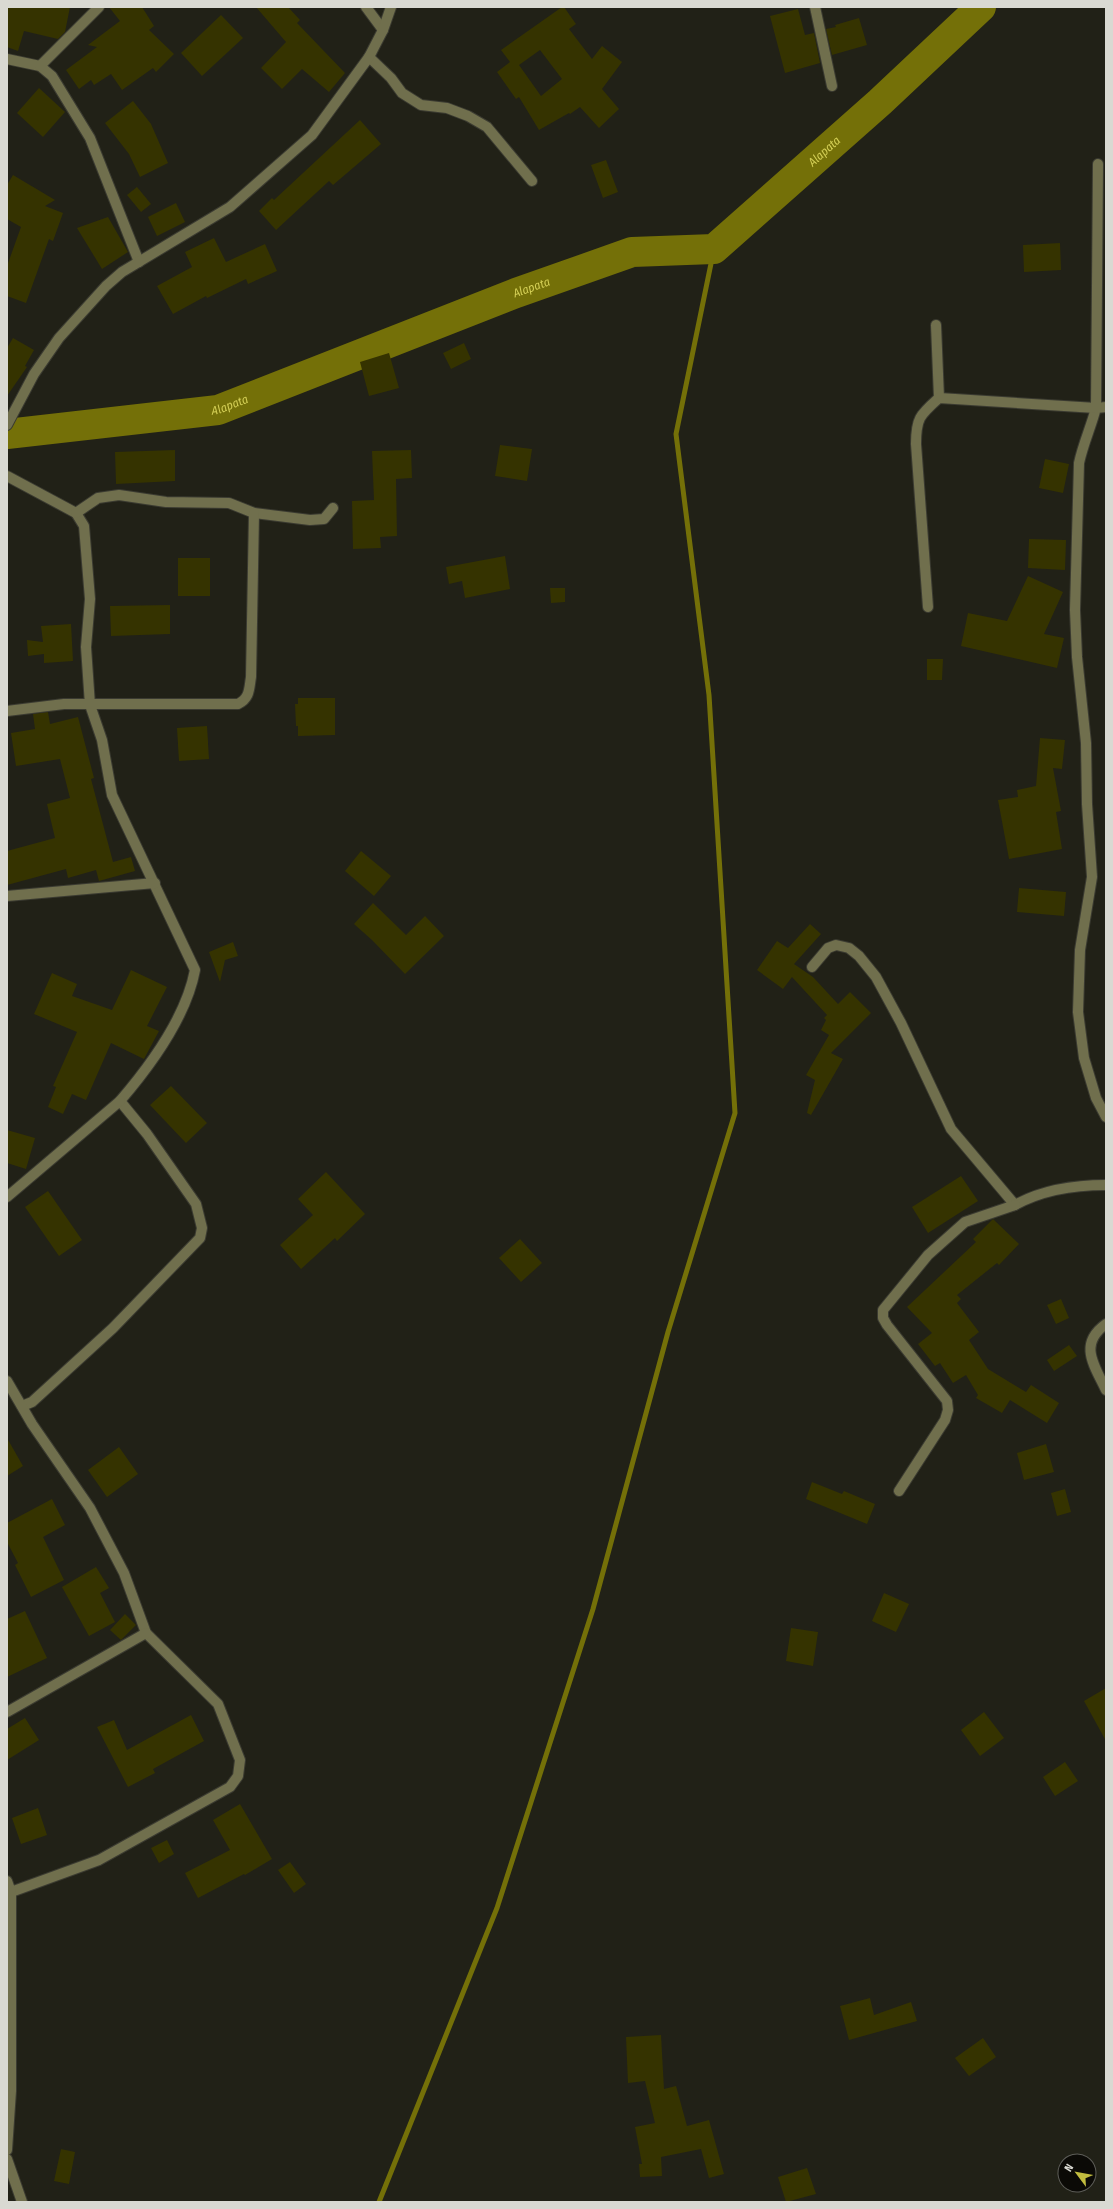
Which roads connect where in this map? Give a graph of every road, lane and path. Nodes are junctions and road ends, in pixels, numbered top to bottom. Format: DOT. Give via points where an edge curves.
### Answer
graph roads {
  1 [pos="99,7"];
  2 [pos="366,7"];
  3 [pos="391,7"];
  4 [pos="815,7"];
  5 [pos="383,30"];
  6 [pos="369,57"];
  7 [pos="7,59"];
  8 [pos="40,66"];
  9 [pos="832,86"];
  10 [pos="1098,164"];
  11 [pos="532,181"];
  12 [pos="139,262"];
  13 [pos="936,325"];
  14 [pos="939,398"];
  15 [pos="1101,407"];
  16 [pos="7,425"];
  17 [pos="7,476"];
  18 [pos="333,508"];
  19 [pos="76,513"];
  20 [pos="254,513"];
  21 [pos="928,607"];
  22 [pos="90,705"];
  23 [pos="7,712"];
  24 [pos="155,883"];
  25 [pos="7,896"];
  26 [pos="812,967"];
  27 [pos="120,1101"];
  28 [pos="1106,1117"];
  29 [pos="1106,1185"];
  30 [pos="7,1197"];
  31 [pos="1015,1205"];
  32 [pos="1106,1324"];
  33 [pos="7,1381"];
  34 [pos="1106,1390"];
  35 [pos="22,1406"];
  36 [pos="899,1491"];
  37 [pos="146,1632"];
  38 [pos="7,1712"];
  39 [pos="7,1881"];
  40 [pos="11,1892"];
  41 [pos="8,1986"];
  42 [pos="7,2150"];
  43 [pos="7,2159"];
  44 [pos="22,2202"];
  1 -- 8 [label="street"];
  2 -- 5 [label="street"];
  3 -- 5 [label="street"];
  4 -- 9 [label="street"];
  5 -- 6 [label="street"];
  6 -- 11 [label="street" via="391,78 402,93 421,105 447,108 468,116 487,128"];
  6 -- 12 [label="street" via="312,135 280,164 230,207"];
  7 -- 8 [label="street"];
  8 -- 12 [label="street" via="52,76 90,138"];
  10 -- 15 [label="street"];
  12 -- 16 [label="street" via="106,286 58,338 34,374"];
  13 -- 14 [label="street"];
  14 -- 15 [label="street"];
  14 -- 21 [label="street" via="923,412 916,425"];
  15 -- 28 [label="street" via="1084,440 1079,463 1075,610 1086,743 1092,877 1080,950 1078,1012 1084,1058 1096,1098"];
  17 -- 19 [label="street"];
  18 -- 20 [label="street" via="324,518 310,520"];
  19 -- 20 [label="street" via="98,498 119,495 166,502 229,503"];
  19 -- 22 [label="street" via="84,526 87,544 90,599 86,647"];
  20 -- 22 [label="street" via="251,677 249,695 245,701 238,704"];
  22 -- 23 [label="street" via="64,704"];
  22 -- 24 [label="street" via="102,740 112,795"];
  24 -- 25 [label="street"];
  24 -- 27 [label="street" via="194,970 191,989 160,1049"];
  26 -- 31 [label="street" via="828,948 836,945 849,948 859,956 876,977 901,1023 950,1129"];
  27 -- 30 [label="street"];
  27 -- 35 [label="street" via="147,1134 196,1204 202,1228 200,1238 113,1328 32,1402"];
  29 -- 31 [label="street" via="1081,1184 1031,1196"];
  31 -- 36 [label="street" via="965,1222 928,1255 883,1310 883,1318 887,1325 947,1401 948,1410 945,1420"];
  32 -- 34 [label="street" via="1096,1331 1091,1343 1091,1358"];
  33 -- 35 [label="street"];
  35 -- 37 [label="street" via="90,1508 124,1573"];
  37 -- 38 [label="street"];
  37 -- 40 [label="street" via="218,1704 240,1760 238,1776 230,1787 99,1860"];
  39 -- 40 [label="street"];
  40 -- 41 [label="street"];
  41 -- 42 [label="street" via="11,2091"];
  43 -- 44 [label="street"];
}
